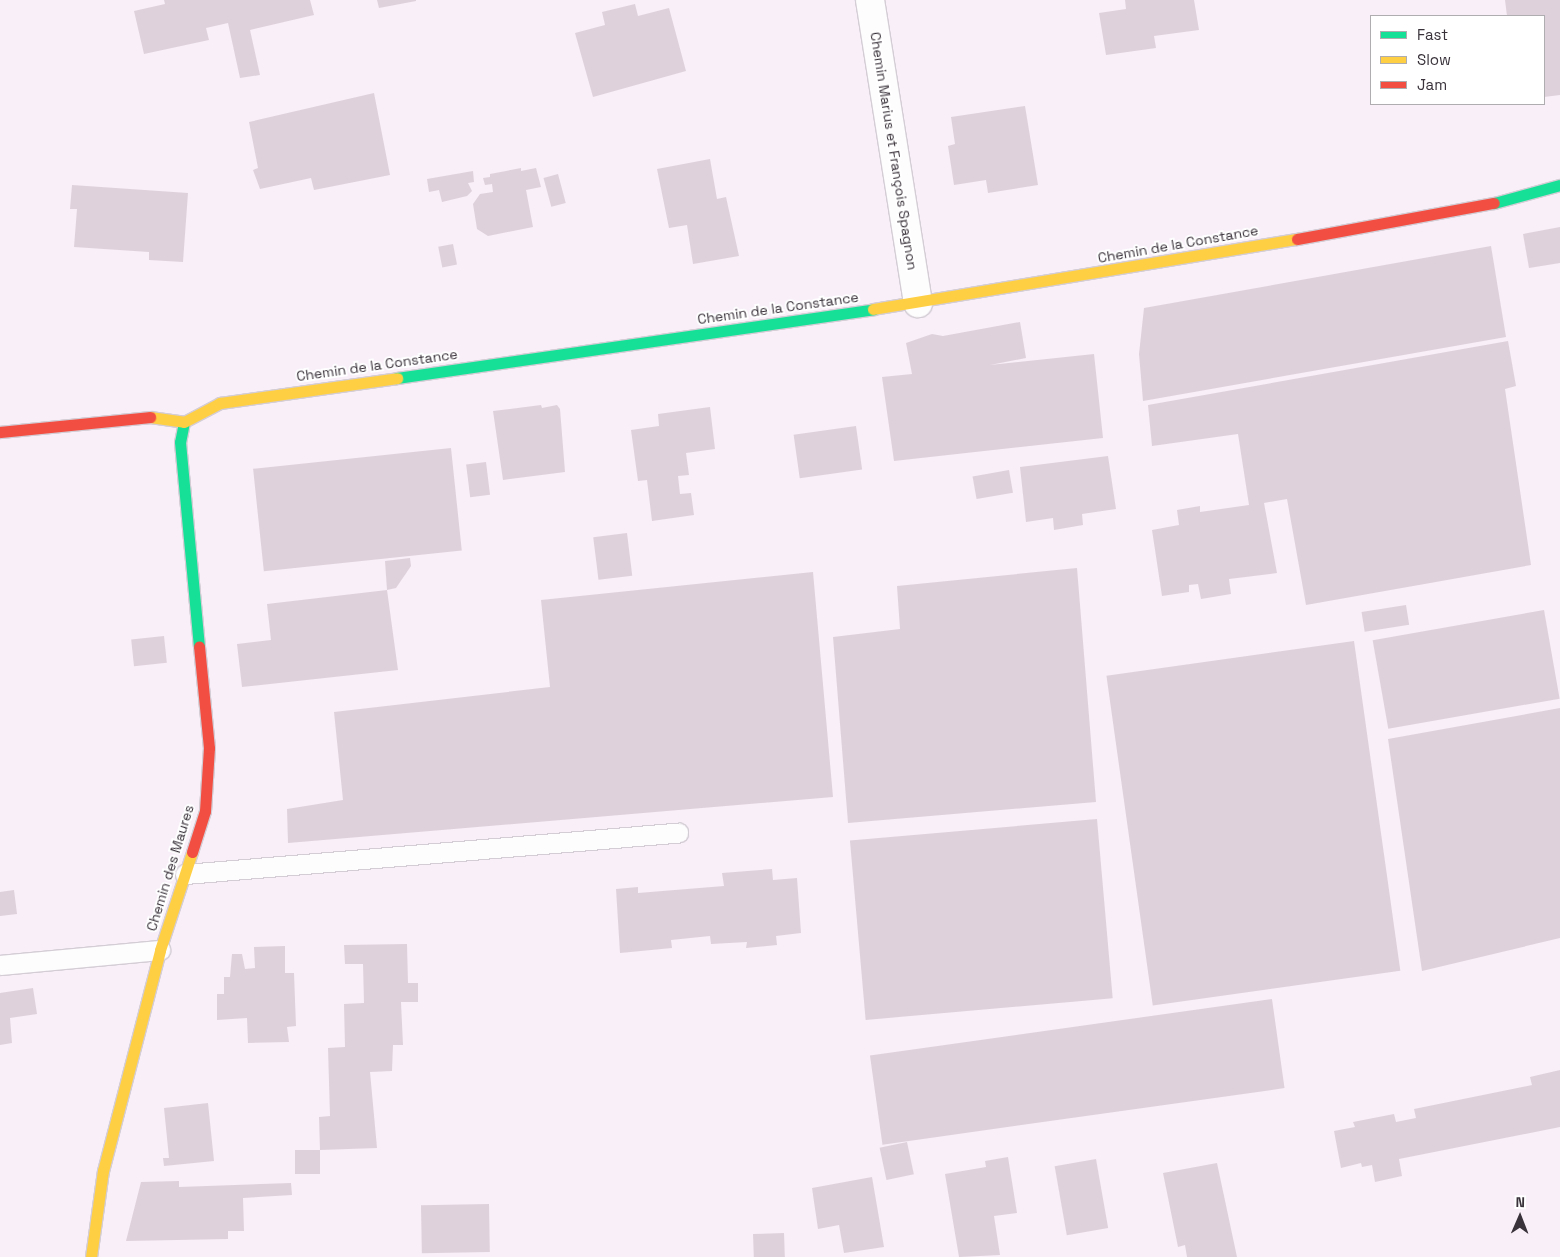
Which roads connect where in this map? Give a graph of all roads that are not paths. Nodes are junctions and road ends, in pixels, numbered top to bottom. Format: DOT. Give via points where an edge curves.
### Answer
graph roads {
  1 [pos="870,0"];
  2 [pos="1560,185"];
  3 [pos="918,303"];
  4 [pos="184,422"];
  5 [pos="0,432"];
  6 [pos="678,833"];
  7 [pos="185,874"];
  8 [pos="160,950"];
  9 [pos="0,965"];
  10 [pos="91,1257"];
  1 -- 3 [label="street, Chemin Marius et François Spagnon"];
  2 -- 3 [label="street, Chemin de la Constance" via="1544,192 1443,215"];
  3 -- 4 [label="street, Chemin de la Constance" via="220,403"];
  4 -- 5 [label="street" via="141,415"];
  4 -- 7 [label="street, Chemin des Maures" via="180,442 209,748 205,811"];
  6 -- 7 [label="lane"];
  7 -- 8 [label="street, Chemin des Maures"];
  8 -- 9 [label="lane"];
  8 -- 10 [label="street, Chemin des Maures" via="103,1171"];
}
